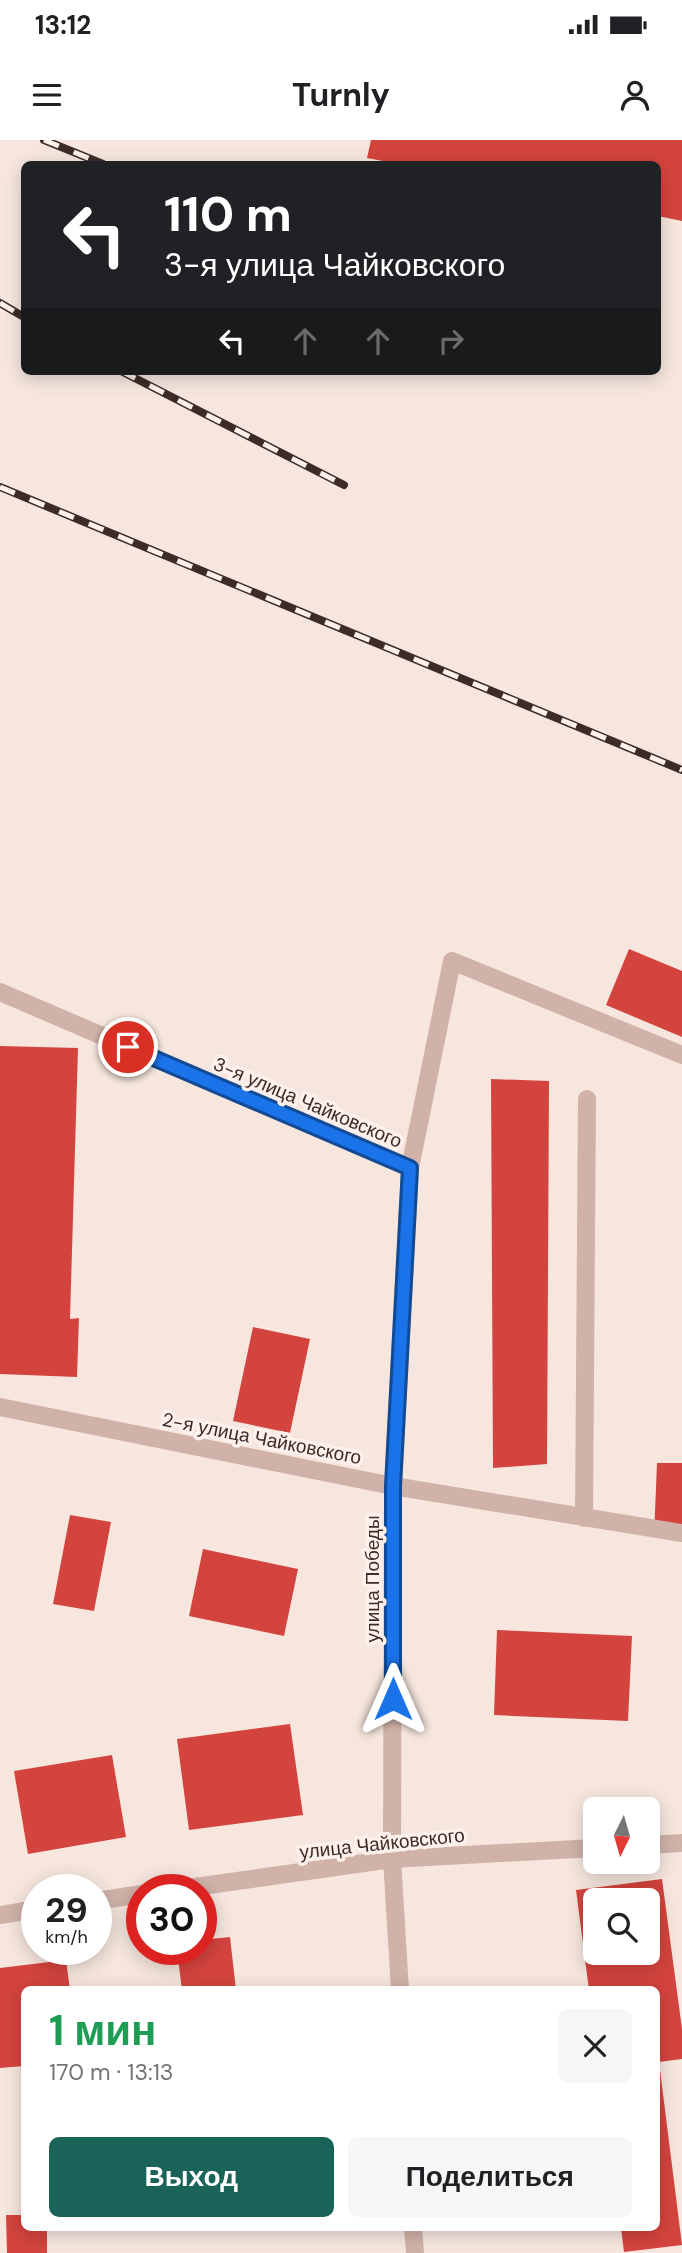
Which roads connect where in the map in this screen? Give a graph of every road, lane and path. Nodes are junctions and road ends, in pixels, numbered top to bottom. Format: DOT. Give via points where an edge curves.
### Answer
graph roads {
  1 [pos="0,992"];
  2 [pos="682,1055"];
  3 [pos="587,1099"];
  4 [pos="410,1168"];
  5 [pos="0,1407"];
  6 [pos="393,1486"];
  7 [pos="584,1518"];
  8 [pos="682,1533"];
  9 [pos="682,1843"];
  10 [pos="660,1844"];
  11 [pos="583,1849"];
  12 [pos="392,1859"];
  13 [pos="217,1884"];
  14 [pos="21,1911"];
  15 [pos="0,1914"];
  16 [pos="400,1986"];
  17 [pos="413,2231"];
  18 [pos="415,2253"];
  1 -- 4 [label="street, 3-я улица Чайковского"];
  2 -- 4 [label="street, 3-я улица Чайковского" via="452,961"];
  3 -- 7 [label="street"];
  4 -- 6 [label="street, улица Победы"];
  5 -- 6 [label="street, 2-я улица Чайковского"];
  6 -- 7 [label="street, 2-я улица Чайковского"];
  6 -- 12 [label="street, улица Победы"];
  7 -- 8 [label="street, 2-я улица Чайковского"];
  9 -- 10 [label="street"];
  11 -- 12 [label="street, улица Чайковского"];
  12 -- 13 [label="street, улица Чайковского"];
  12 -- 16 [label="street, улица Победы"];
  14 -- 15 [label="street"];
  17 -- 18 [label="street"];
}
